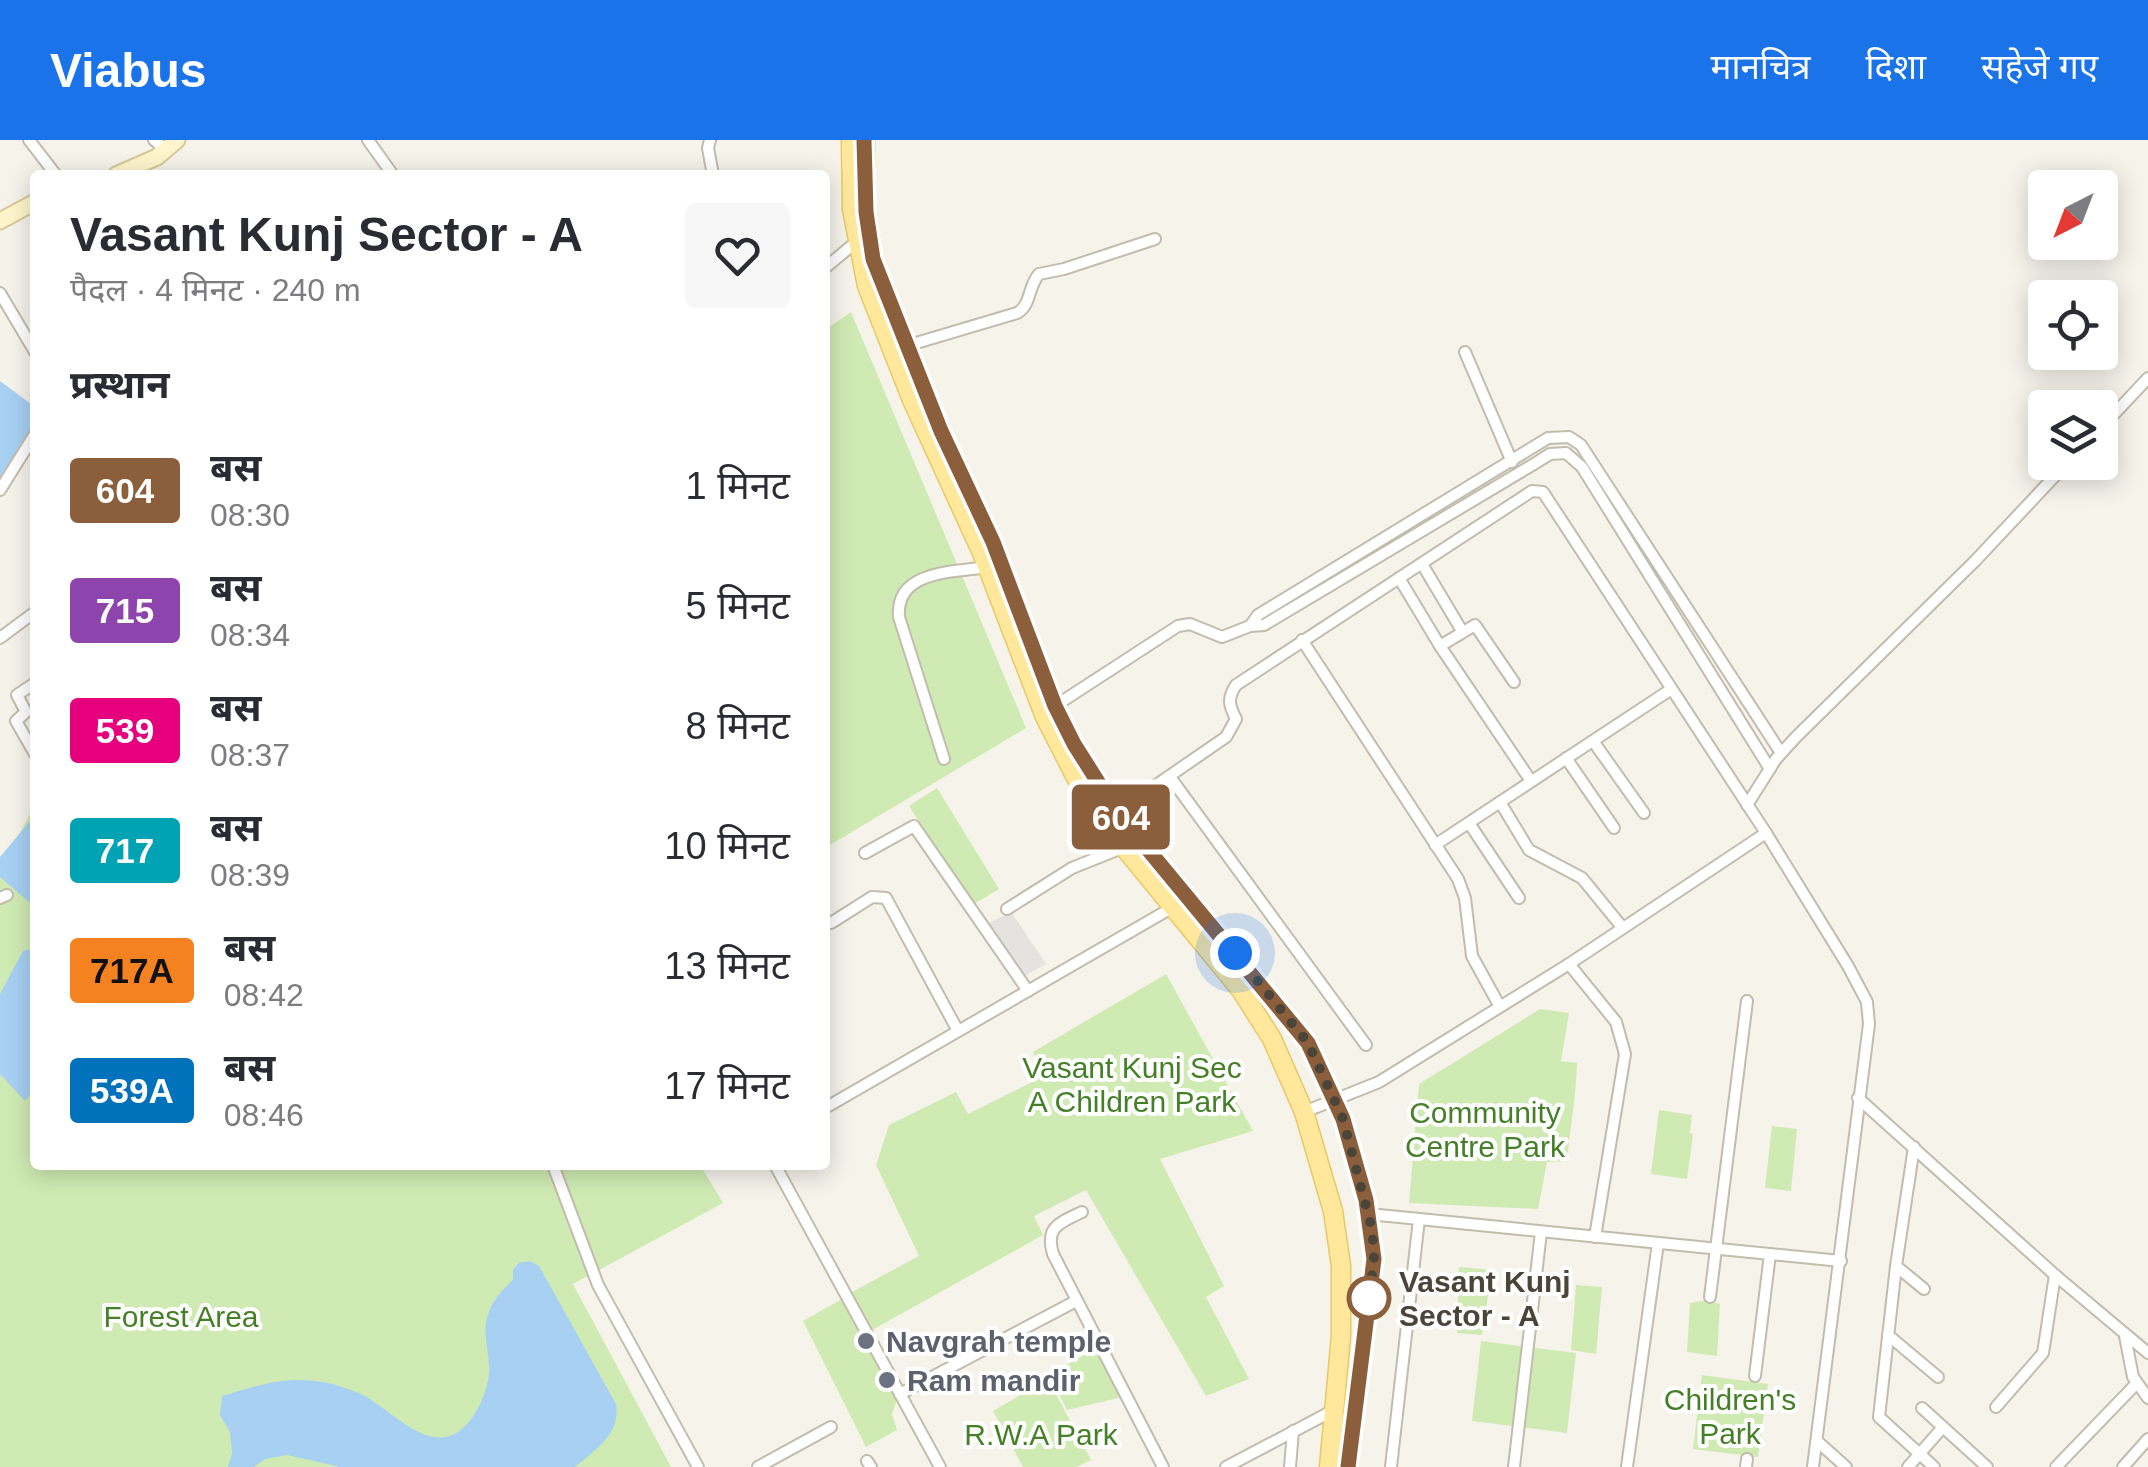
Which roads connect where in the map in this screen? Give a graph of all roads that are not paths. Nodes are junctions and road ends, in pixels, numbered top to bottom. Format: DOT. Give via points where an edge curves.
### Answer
graph roads {
  1 [pos="30,140"];
  2 [pos="368,140"];
  3 [pos="710,140"];
  4 [pos="851,140"];
  5 [pos="864,140"];
  6 [pos="165,144"];
  7 [pos="52,170"];
  8 [pos="129,170"];
  9 [pos="389,170"];
  10 [pos="712,170"];
  11 [pos="30,205"];
  12 [pos="0,221"];
  13 [pos="1155,239"];
  14 [pos="856,242"];
  15 [pos="830,264"];
  16 [pos="0,293"];
  17 [pos="30,344"];
  18 [pos="906,346"];
  19 [pos="1465,352"];
  20 [pos="2148,378"];
  21 [pos="2118,410"];
  22 [pos="30,442"];
  23 [pos="1512,462"];
  24 [pos="2051,480"];
  25 [pos="0,490"];
  26 [pos="1422,564"];
  27 [pos="988,567"];
  28 [pos="1399,578"];
  29 [pos="30,616"];
  30 [pos="1250,626"];
  31 [pos="1462,631"];
  32 [pos="0,638"];
  33 [pos="1302,640"];
  34 [pos="1440,646"];
  35 [pos="1514,682"];
  36 [pos="30,686"];
  37 [pos="1670,690"];
  38 [pos="1055,706"];
  39 [pos="1593,741"];
  40 [pos="30,745"];
  41 [pos="1781,754"];
  42 [pos="1566,758"];
  43 [pos="944,759"];
  44 [pos="1770,769"];
  45 [pos="1170,777"];
  46 [pos="1531,781"];
  47 [pos="1500,802"];
  48 [pos="1746,805"];
  49 [pos="1117,812"];
  50 [pos="1644,813"];
  51 [pos="1469,823"];
  52 [pos="1614,828"];
  53 [pos="1766,833"];
  54 [pos="1435,845"];
  55 [pos="1122,848"];
  56 [pos="864,854"];
  57 [pos="1519,898"];
  58 [pos="1181,902"];
  59 [pos="1007,910"];
  60 [pos="831,923"];
  61 [pos="1622,928"];
  62 [pos="1568,964"];
  63 [pos="1028,991"];
  64 [pos="1747,1000"];
  65 [pos="1499,1005"];
  66 [pos="958,1031"];
  67 [pos="1366,1045"];
  68 [pos="1858,1098"];
  69 [pos="1336,1101"];
  70 [pos="830,1105"];
  71 [pos="1304,1112"];
  72 [pos="1914,1147"];
  73 [pos="555,1170"];
  74 [pos="779,1170"];
  75 [pos="1082,1212"];
  76 [pos="1369,1214"];
  77 [pos="1419,1219"];
  78 [pos="1542,1232"];
  79 [pos="1596,1237"];
  80 [pos="1658,1243"];
  81 [pos="1714,1249"];
  82 [pos="1770,1254"];
  83 [pos="1841,1261"];
  84 [pos="1896,1266"];
  85 [pos="2055,1275"];
  86 [pos="1924,1289"];
  87 [pos="1710,1298"];
  88 [pos="1076,1301"];
  89 [pos="1888,1335"];
  90 [pos="2124,1336"];
  91 [pos="2148,1354"];
  92 [pos="1755,1376"];
  93 [pos="1938,1377"];
  94 [pos="2136,1384"];
  95 [pos="900,1394"];
  96 [pos="2148,1398"];
  97 [pos="1996,1407"];
  98 [pos="1922,1408"];
  99 [pos="1336,1409"];
  100 [pos="831,1427"];
  101 [pos="1943,1427"];
  102 [pos="1293,1432"];
  103 [pos="2148,1440"];
  104 [pos="1817,1441"];
  105 [pos="1920,1454"];
  106 [pos="698,1467"];
  107 [pos="758,1467"];
  108 [pos="940,1467"];
  109 [pos="1164,1467"];
  110 [pos="1226,1467"];
  111 [pos="1290,1467"];
  112 [pos="1329,1467"];
  113 [pos="1348,1467"];
  114 [pos="1391,1467"];
  115 [pos="1514,1467"];
  116 [pos="1626,1467"];
  117 [pos="1813,1467"];
  118 [pos="1846,1467"];
  119 [pos="1908,1467"];
  120 [pos="1934,1467"];
  121 [pos="1987,1467"];
  122 [pos="2056,1467"];
  123 [pos="2123,1467"];
  1 -- 7 [label="street"];
  2 -- 9 [label="street"];
  3 -- 10 [label="street"];
  4 -- 14 [label="main road"];
  5 -- 18 [label="main road" via="873,259"];
  6 -- 8 [label="street"];
  11 -- 12 [label="street"];
  13 -- 18 [label="street" via="1039,274 1017,314"];
  14 -- 15 [label="street"];
  14 -- 27 [label="main road" via="912,400"];
  16 -- 17 [label="street"];
  18 -- 38 [label="main road" via="993,542"];
  19 -- 23 [label="street"];
  20 -- 21 [label="street"];
  22 -- 25 [label="street"];
  23 -- 30 [label="street" via="1258,615"];
  23 -- 41 [label="street" via="1554,436 1581,445"];
  24 -- 41 [label="street"];
  26 -- 28 [label="street"];
  26 -- 31 [label="street"];
  26 -- 37 [label="street" via="1541,490"];
  27 -- 43 [label="street" via="914,582 898,603"];
  27 -- 55 [label="main road" via="1044,717 1091,806"];
  28 -- 33 [label="street"];
  28 -- 34 [label="street"];
  29 -- 32 [label="street"];
  30 -- 38 [label="street" via="1222,637 1178,626"];
  30 -- 44 [label="street" via="1264,625 1550,454 1566,453 1588,476"];
  31 -- 34 [label="street"];
  31 -- 35 [label="street" via="1478,626"];
  33 -- 45 [label="street" via="1236,686 1229,695 1234,728"];
  33 -- 54 [label="street"];
  34 -- 46 [label="street"];
  36 -- 40 [label="street" via="17,695 26,712 16,721"];
  37 -- 39 [label="street"];
  37 -- 48 [label="street"];
  38 -- 49 [label="main road"];
  39 -- 42 [label="street"];
  39 -- 50 [label="street"];
  41 -- 44 [label="street"];
  42 -- 46 [label="street"];
  42 -- 52 [label="street"];
  44 -- 48 [label="street"];
  45 -- 49 [label="street"];
  45 -- 67 [label="street"];
  46 -- 47 [label="street"];
  47 -- 51 [label="street"];
  47 -- 61 [label="street" via="1529,850 1582,878"];
  48 -- 53 [label="street"];
  49 -- 58 [label="main road"];
  51 -- 54 [label="street"];
  51 -- 57 [label="street"];
  53 -- 61 [label="street"];
  53 -- 68 [label="street" via="1867,1002"];
  54 -- 65 [label="street" via="1462,888 1472,956"];
  55 -- 58 [label="main road"];
  55 -- 59 [label="street" via="1072,868"];
  56 -- 63 [label="street" via="914,826"];
  58 -- 63 [label="street"];
  58 -- 69 [label="main road" via="1308,1043"];
  58 -- 71 [label="main road" via="1272,1039"];
  60 -- 66 [label="street" via="872,897 886,898"];
  61 -- 62 [label="street"];
  62 -- 65 [label="street"];
  62 -- 79 [label="street" via="1616,1022 1624,1044"];
  63 -- 66 [label="street"];
  64 -- 81 [label="street"];
  65 -- 69 [label="street" via="1379,1082"];
  66 -- 70 [label="street"];
  68 -- 72 [label="street"];
  68 -- 83 [label="street"];
  69 -- 71 [label="street"];
  69 -- 76 [label="main road"];
  71 -- 99 [label="main road" via="1340,1252"];
  72 -- 84 [label="street"];
  72 -- 85 [label="street"];
  73 -- 106 [label="street" via="598,1285"];
  74 -- 95 [label="street"];
  75 -- 88 [label="street" via="1049,1237"];
  76 -- 77 [label="street"];
  76 -- 113 [label="main road" via="1374,1259"];
  77 -- 78 [label="street"];
  77 -- 114 [label="street"];
  78 -- 79 [label="street"];
  78 -- 115 [label="street"];
  79 -- 80 [label="street"];
  80 -- 81 [label="street"];
  80 -- 116 [label="street"];
  81 -- 82 [label="street"];
  81 -- 87 [label="street"];
  82 -- 83 [label="street"];
  82 -- 92 [label="street"];
  83 -- 104 [label="street"];
  84 -- 86 [label="street"];
  84 -- 89 [label="street"];
  85 -- 90 [label="street"];
  85 -- 97 [label="street" via="2043,1353"];
  88 -- 95 [label="street"];
  88 -- 109 [label="street"];
  89 -- 93 [label="street"];
  89 -- 105 [label="street" via="1880,1417"];
  90 -- 91 [label="street"];
  90 -- 94 [label="street"];
  94 -- 96 [label="street"];
  94 -- 122 [label="street"];
  95 -- 108 [label="street"];
  98 -- 101 [label="street"];
  99 -- 102 [label="street"];
  99 -- 112 [label="main road"];
  100 -- 107 [label="street"];
  101 -- 105 [label="street"];
  101 -- 121 [label="street"];
  102 -- 110 [label="street"];
  102 -- 111 [label="street"];
  103 -- 123 [label="street"];
  104 -- 117 [label="street"];
  104 -- 118 [label="street"];
  105 -- 119 [label="street"];
  105 -- 120 [label="street"];
}
